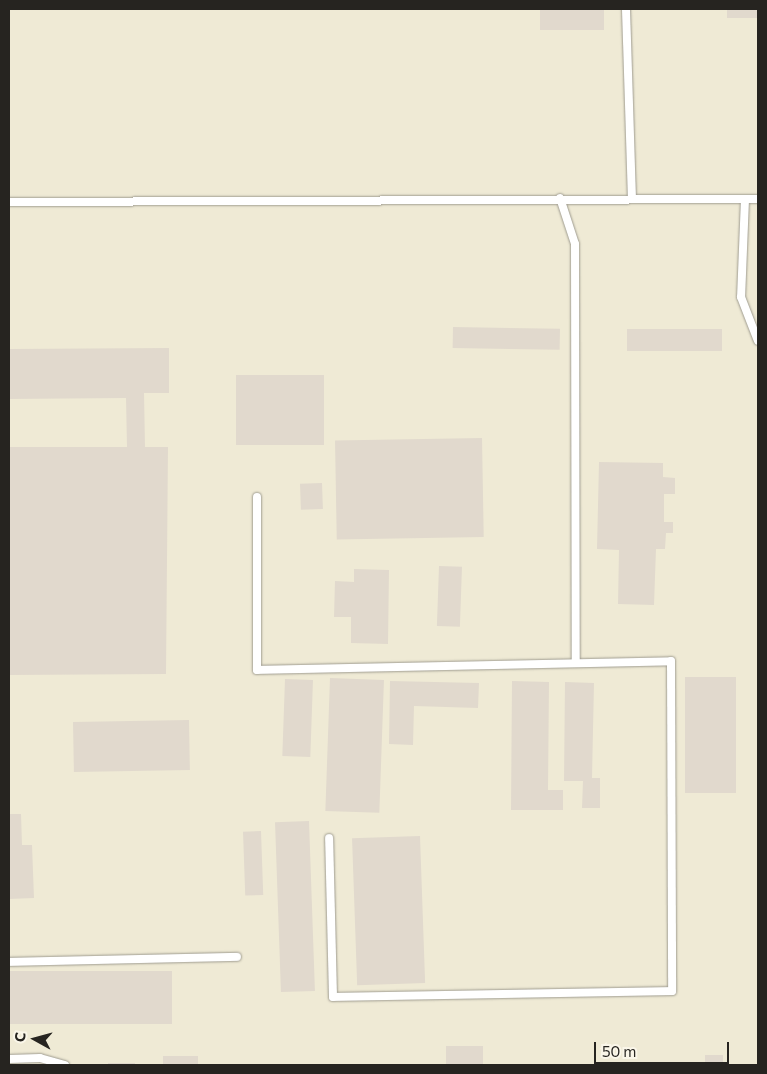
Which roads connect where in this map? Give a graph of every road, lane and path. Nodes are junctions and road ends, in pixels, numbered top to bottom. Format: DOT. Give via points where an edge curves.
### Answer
graph roads {
  1 [pos="626,9"];
  2 [pos="560,198"];
  3 [pos="632,198"];
  4 [pos="745,199"];
  5 [pos="758,199"];
  6 [pos="9,202"];
  7 [pos="758,341"];
  8 [pos="257,498"];
  9 [pos="576,662"];
  10 [pos="329,838"];
  11 [pos="237,957"];
  12 [pos="9,962"];
  13 [pos="9,1060"];
  14 [pos="65,1065"];
  1 -- 3 [label="lane"];
  2 -- 3 [label="lane"];
  2 -- 6 [label="lane"];
  2 -- 9 [label="lane" via="575,244"];
  3 -- 4 [label="lane"];
  4 -- 5 [label="lane"];
  4 -- 7 [label="lane" via="741,297"];
  8 -- 9 [label="lane" via="257,670"];
  9 -- 10 [label="lane" via="671,661 672,991 333,997"];
  11 -- 12 [label="lane"];
  13 -- 14 [label="lane" via="40,1058"];
}
